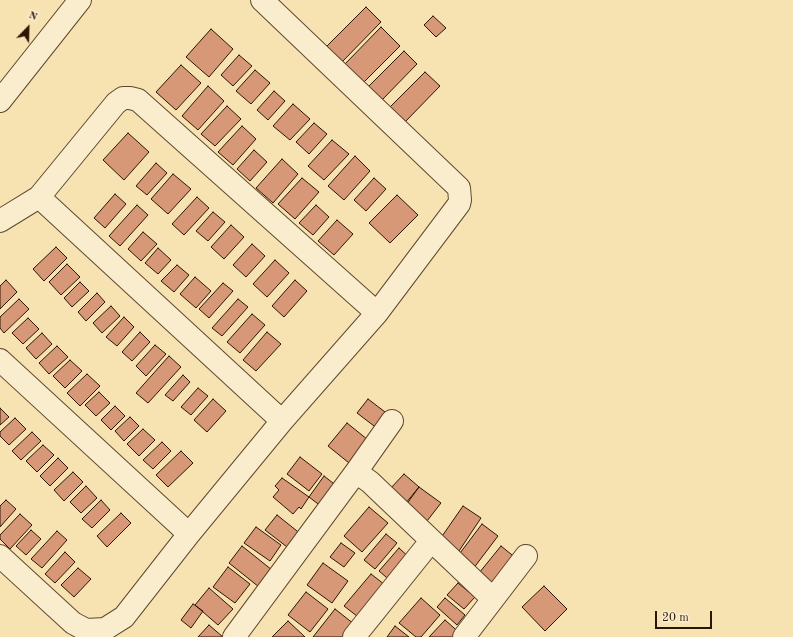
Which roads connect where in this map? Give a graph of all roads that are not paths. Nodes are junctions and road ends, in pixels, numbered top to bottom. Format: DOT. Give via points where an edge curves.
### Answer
graph roads {
  1 [pos="80,0"];
  2 [pos="262,0"];
  3 [pos="0,101"];
  4 [pos="39,197"];
  5 [pos="0,221"];
  6 [pos="378,313"];
  7 [pos="0,360"];
  8 [pos="282,421"];
  9 [pos="392,421"];
  10 [pos="356,472"];
  11 [pos="189,534"];
  12 [pos="431,541"];
  13 [pos="0,556"];
  14 [pos="526,556"];
  15 [pos="493,599"];
  16 [pos="234,637"];
  17 [pos="354,637"];
  18 [pos="464,637"];
  1 -- 3 [label="street"];
  2 -- 6 [label="street" via="459,188 458,204"];
  4 -- 5 [label="street"];
  4 -- 6 [label="street" via="116,103 123,98 138,100"];
  4 -- 8 [label="street"];
  6 -- 8 [label="street"];
  7 -- 11 [label="street"];
  8 -- 11 [label="street"];
  9 -- 10 [label="street"];
  10 -- 12 [label="street" via="370,482"];
  10 -- 16 [label="street"];
  11 -- 13 [label="street" via="124,617 105,629 86,630 73,623"];
  12 -- 15 [label="street"];
  12 -- 17 [label="street"];
  14 -- 15 [label="street"];
  15 -- 18 [label="street"];
}
